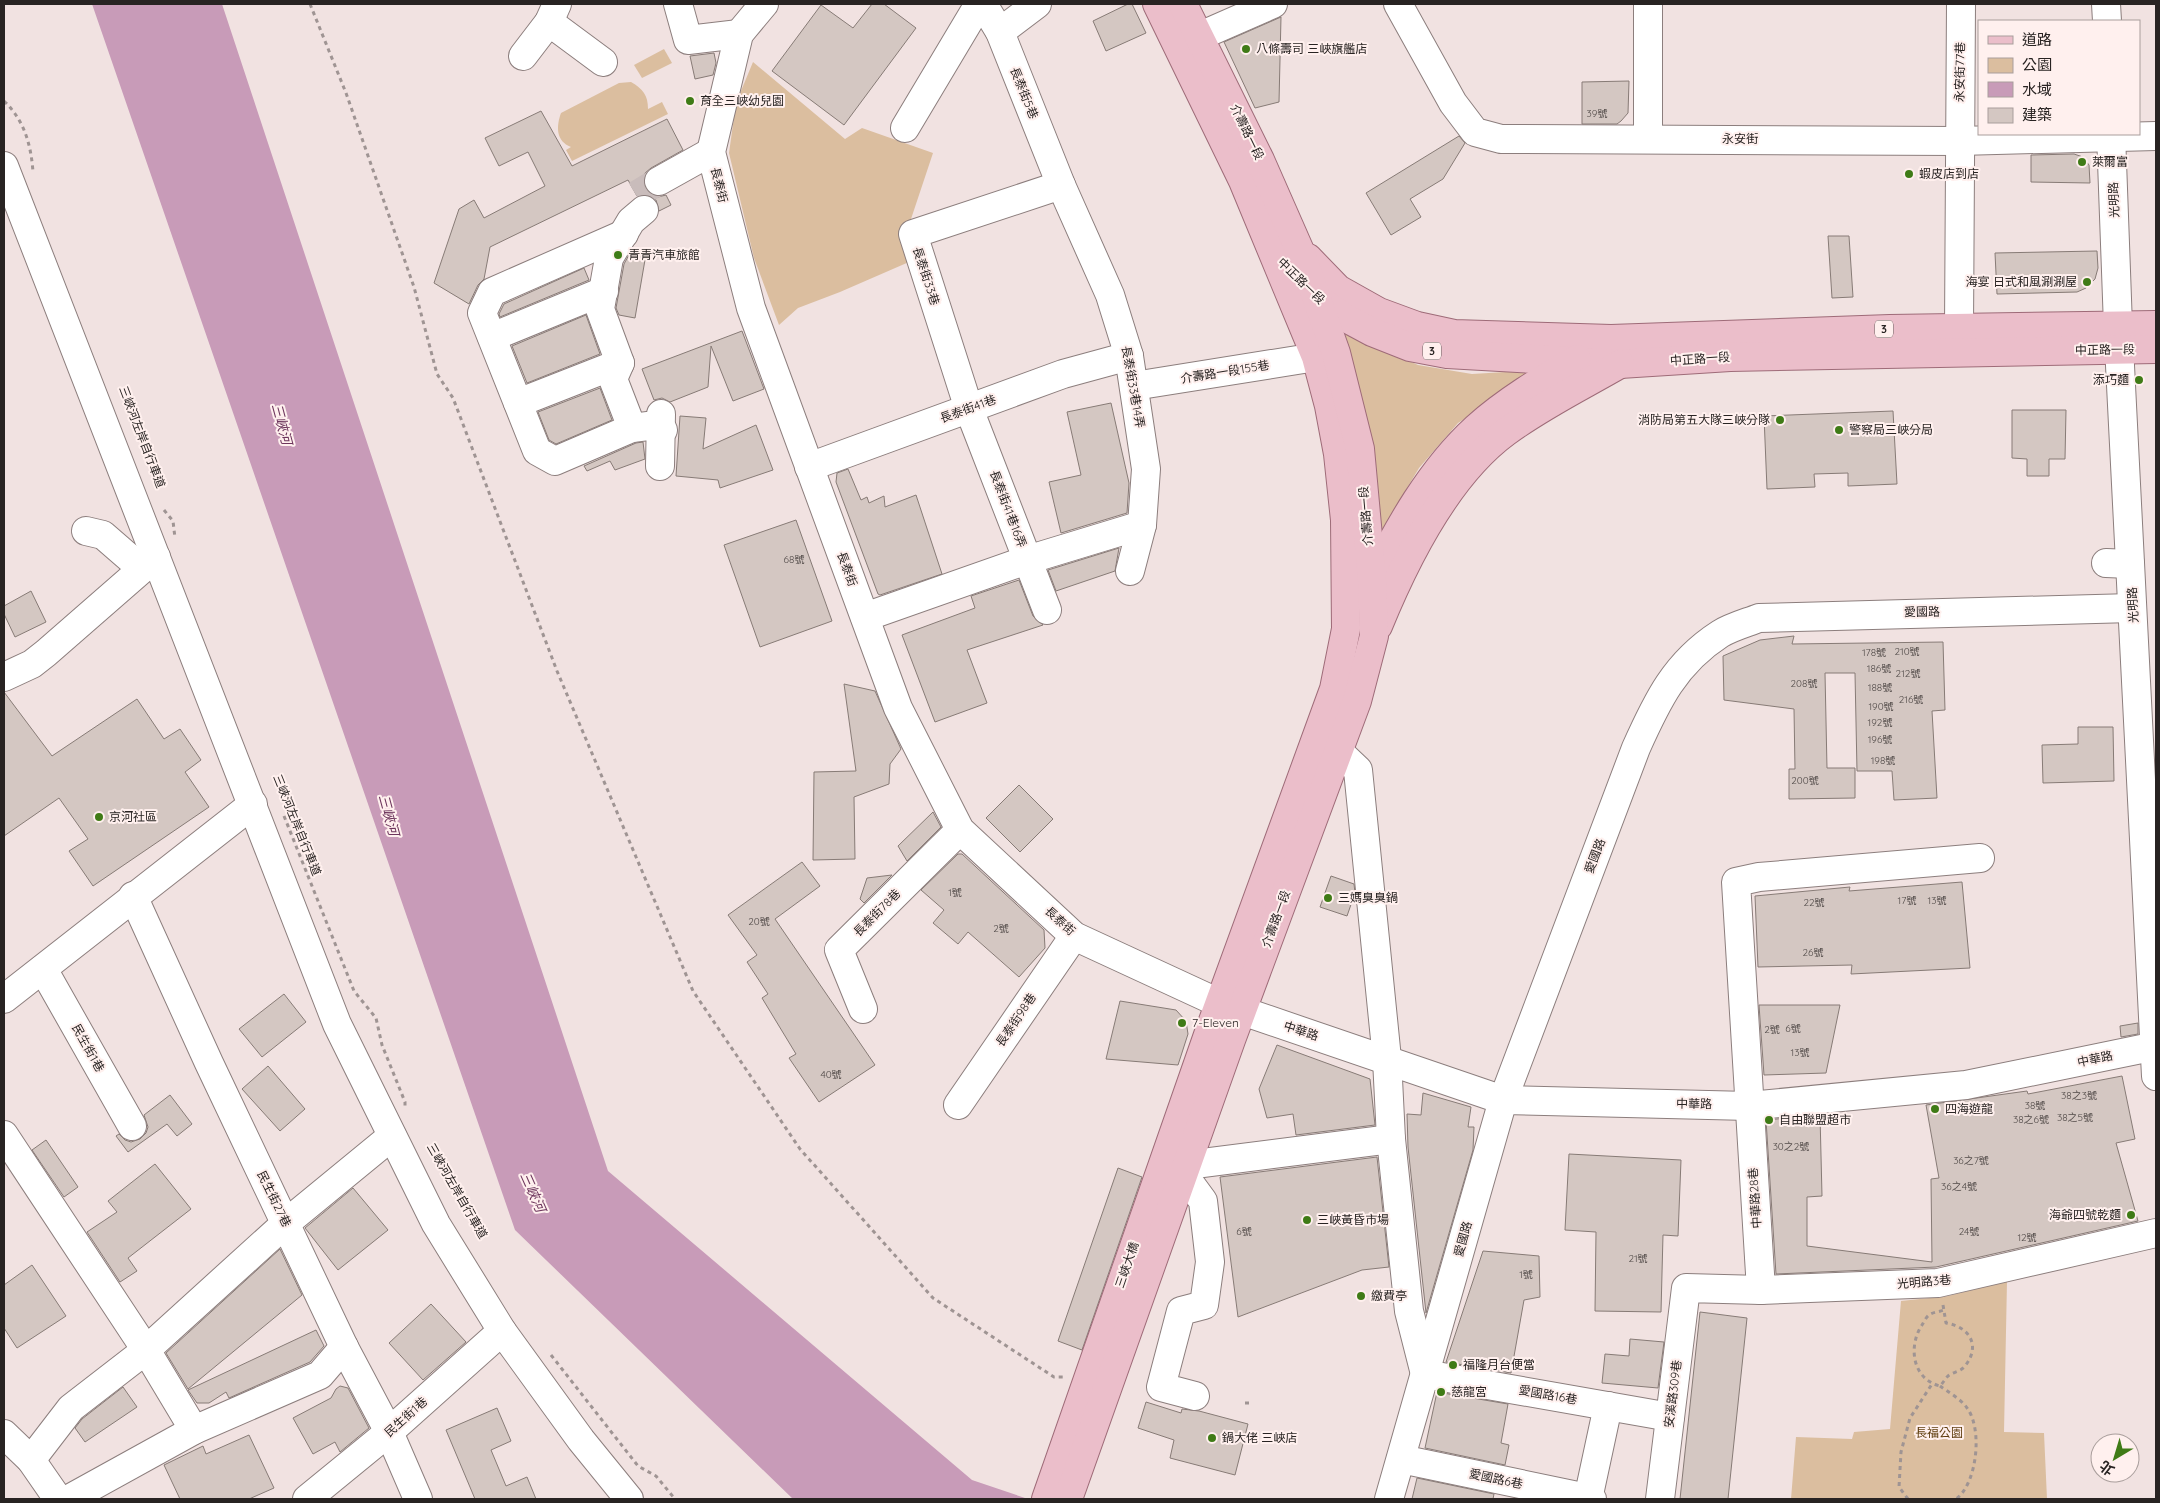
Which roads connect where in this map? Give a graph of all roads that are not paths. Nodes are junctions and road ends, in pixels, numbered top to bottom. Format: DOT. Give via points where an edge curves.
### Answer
graph roads {
  1 [pos="678,4"];
  2 [pos="764,4"];
  3 [pos="979,4"];
  4 [pos="983,4"];
  5 [pos="1037,4"];
  6 [pos="1157,4"];
  7 [pos="1182,4"];
  8 [pos="1273,4"];
  9 [pos="1398,4"];
  10 [pos="1648,4"];
  11 [pos="1961,4"];
  12 [pos="2106,4"];
  13 [pos="553,13"];
  14 [pos="2107,20"];
  15 [pos="1000,32"];
  16 [pos="739,34"];
  17 [pos="1200,36"];
  18 [pos="523,56"];
  19 [pos="603,62"];
  20 [pos="905,128"];
  21 [pos="2111,135"];
  22 [pos="2156,136"];
  23 [pos="1648,139"];
  24 [pos="1959,141"];
  25 [pos="711,152"];
  26 [pos="4,166"];
  27 [pos="1061,184"];
  28 [pos="648,201"];
  29 [pos="1288,253"];
  30 [pos="604,291"];
  31 [pos="1319,301"];
  32 [pos="2156,325"];
  33 [pos="1959,328"];
  34 [pos="492,337"];
  35 [pos="2119,338"];
  36 [pos="1611,339"];
  37 [pos="1890,342"];
  38 [pos="2156,349"];
  39 [pos="1129,356"];
  40 [pos="1316,357"];
  41 [pos="1573,362"];
  42 [pos="620,363"];
  43 [pos="1620,364"];
  44 [pos="1134,386"];
  45 [pos="518,403"];
  46 [pos="969,409"];
  47 [pos="632,428"];
  48 [pos="660,466"];
  49 [pos="809,467"];
  50 [pos="1142,525"];
  51 [pos="86,531"];
  52 [pos="158,557"];
  53 [pos="1027,560"];
  54 [pos="1130,571"];
  55 [pos="1372,580"];
  56 [pos="2132,608"];
  57 [pos="1046,610"];
  58 [pos="865,617"];
  59 [pos="1346,629"];
  60 [pos="1374,636"];
  61 [pos="2147,674"];
  62 [pos="4,676"];
  63 [pos="1338,752"];
  64 [pos="253,804"];
  65 [pos="960,830"];
  66 [pos="1980,858"];
  67 [pos="133,896"];
  68 [pos="1074,936"];
  69 [pos="44,969"];
  70 [pos="4,999"];
  71 [pos="1230,1007"];
  72 [pos="863,1009"];
  73 [pos="1220,1036"];
  74 [pos="2155,1046"];
  75 [pos="1395,1059"];
  76 [pos="2156,1076"];
  77 [pos="1503,1100"];
  78 [pos="958,1104"];
  79 [pos="1749,1106"];
  80 [pos="132,1126"];
  81 [pos="4,1136"];
  82 [pos="392,1136"];
  83 [pos="1391,1138"];
  84 [pos="1185,1170"];
  85 [pos="286,1223"];
  86 [pos="2156,1233"];
  87 [pos="1686,1288"];
  88 [pos="1761,1290"];
  89 [pos="502,1331"];
  90 [pos="344,1347"];
  91 [pos="146,1350"];
  92 [pos="1425,1374"];
  93 [pos="1092,1389"];
  94 [pos="1195,1396"];
  95 [pos="1608,1406"];
  96 [pos="1670,1417"];
  97 [pos="194,1430"];
  98 [pos="389,1432"];
  99 [pos="4,1434"];
  100 [pos="31,1460"];
  101 [pos="1401,1460"];
  102 [pos="58,1499"];
  103 [pos="69,1499"];
  104 [pos="307,1499"];
  105 [pos="418,1499"];
  106 [pos="629,1499"];
  107 [pos="1046,1499"];
  108 [pos="1068,1499"];
  109 [pos="1389,1499"];
  110 [pos="1589,1499"];
  111 [pos="1660,1499"];
  1 -- 16 [label="street" via="688,40"];
  2 -- 16 [label="street, 長泰街"];
  3 -- 20 [label="street"];
  4 -- 15 [label="street, 長泰街5巷"];
  5 -- 15 [label="street"];
  6 -- 29 [label="main road, 介壽路一段 / 3" via="1239,172"];
  7 -- 17 [label="main road, 介壽路一段 / 3"];
  8 -- 17 [label="street"];
  9 -- 23 [label="street, 永安街" via="1453,103 1475,132 1502,139"];
  10 -- 23 [label="street"];
  11 -- 24 [label="street, 永安街77巷"];
  12 -- 14 [label="street"];
  13 -- 18 [label="street"];
  13 -- 19 [label="street"];
  15 -- 27 [label="street, 長泰街5巷"];
  16 -- 25 [label="street, 長泰街"];
  17 -- 29 [label="main road, 介壽路一段 / 3" via="1260,160"];
  21 -- 22 [label="street, 永安街"];
  21 -- 24 [label="street, 永安街"];
  21 -- 35 [label="street, 光明路"];
  23 -- 24 [label="street, 永安街"];
  24 -- 33 [label="street, 永安街77巷"];
  25 -- 28 [label="street"];
  25 -- 49 [label="street, 長泰街" via="751,308"];
  26 -- 52 [label="street"];
  27 -- 39 [label="street, 長泰街33巷14弄" via="1110,295"];
  27 -- 46 [label="street, 長泰街33巷" via="912,234"];
  28 -- 30 [label="street" via="609,258"];
  28 -- 34 [label="street" via="492,292 482,313"];
  29 -- 31 [label="main road, 中正路一段 / 3"];
  29 -- 36 [label="main road, 中正路一段 / 3" via="1379,312 1417,326 1454,334"];
  29 -- 40 [label="main road, 介壽路一段"];
  30 -- 34 [label="street"];
  30 -- 42 [label="street" via="600,308"];
  31 -- 41 [label="main road, 中正路一段 / 3" via="1372,332 1410,347 1447,354"];
  31 -- 55 [label="main road, 介壽路一段" via="1336,353 1360,449"];
  32 -- 35 [label="main road, 中正路一段 / 3"];
  33 -- 35 [label="main road, 中正路一段 / 3"];
  33 -- 37 [label="main road, 中正路一段 / 3"];
  34 -- 45 [label="street"];
  35 -- 37 [label="main road, 中正路一段 / 3"];
  35 -- 38 [label="main road, 中正路一段 / 3"];
  35 -- 56 [label="street, 光明路" via="2118,564"];
  36 -- 37 [label="main road, 中正路一段 / 3"];
  36 -- 41 [label="main road"];
  37 -- 43 [label="main road, 中正路一段 / 3"];
  39 -- 44 [label="street, 長泰街33巷14弄"];
  39 -- 46 [label="street, 長泰街41巷" via="1064,374"];
  40 -- 44 [label="street, 介壽路一段155巷"];
  40 -- 59 [label="main road, 介壽路一段" via="1338,454 1345,520"];
  41 -- 43 [label="main road, 中正路一段 / 3"];
  41 -- 55 [label="main road" via="1549,375 1476,428 1441,466 1399,526"];
  42 -- 45 [label="street"];
  42 -- 47 [label="street" via="613,379"];
  43 -- 60 [label="main road" via="1504,432 1462,474 1399,574"];
  44 -- 50 [label="street, 長泰街33巷14弄" via="1146,469"];
  45 -- 47 [label="street" via="536,451 555,461"];
  46 -- 49 [label="street, 長泰街41巷"];
  46 -- 53 [label="street, 長泰街41巷16弄"];
  47 -- 48 [label="street" via="662,422"];
  49 -- 58 [label="street, 長泰街"];
  50 -- 53 [label="street"];
  50 -- 54 [label="street, 長泰街33巷14弄"];
  51 -- 52 [label="street"];
  52 -- 62 [label="street" via="32,664"];
  52 -- 64 [label="street"];
  53 -- 57 [label="street, 長泰街41巷16弄"];
  53 -- 58 [label="street"];
  55 -- 59 [label="main road"];
  55 -- 60 [label="main road, 介壽路一段"];
  56 -- 61 [label="street, 光明路"];
  56 -- 77 [label="street, 愛國路" via="1759,618 1721,633 1687,658 1656,703 1636,748 1545,968"];
  58 -- 65 [label="street, 長泰街" via="898,708"];
  59 -- 71 [label="main road, 介壽路一段" via="1334,689"];
  60 -- 63 [label="main road, 介壽路一段" via="1357,701"];
  61 -- 74 [label="street, 光明路"];
  63 -- 71 [label="main road, 介壽路一段"];
  63 -- 75 [label="street" via="1358,770 1367,810"];
  64 -- 67 [label="street"];
  64 -- 82 [label="street" via="337,1024"];
  65 -- 68 [label="street, 長泰街"];
  65 -- 72 [label="street, 長泰街78巷" via="839,950"];
  66 -- 79 [label="street, 中華路28巷" via="1759,877 1736,882"];
  67 -- 69 [label="street"];
  67 -- 85 [label="street, 民生街27巷"];
  68 -- 71 [label="street, 長泰街"];
  68 -- 78 [label="street, 長泰街98巷"];
  69 -- 70 [label="street"];
  69 -- 80 [label="street, 民生街1巷"];
  71 -- 73 [label="main road, 介壽路一段"];
  71 -- 75 [label="street, 中華路"];
  73 -- 84 [label="main road, 三峽大橋"];
  73 -- 93 [label="main road, 三峽大橋"];
  74 -- 76 [label="street, 光明路"];
  74 -- 79 [label="street, 中華路" via="1966,1085 1834,1102"];
  75 -- 77 [label="street, 中華路" via="1440,1067"];
  75 -- 83 [label="street"];
  77 -- 79 [label="street, 中華路"];
  77 -- 92 [label="street, 愛國路"];
  79 -- 88 [label="street, 中華路28巷"];
  81 -- 91 [label="street"];
  82 -- 85 [label="street"];
  82 -- 89 [label="street" via="436,1224"];
  83 -- 84 [label="street"];
  83 -- 92 [label="street" via="1402,1274"];
  84 -- 93 [label="main road, 三峽大橋"];
  84 -- 94 [label="street" via="1203,1201 1210,1262 1204,1305 1181,1311 1161,1387"];
  85 -- 90 [label="street, 民生街27巷"];
  85 -- 91 [label="street"];
  86 -- 88 [label="street, 光明路3巷" via="1938,1283"];
  87 -- 88 [label="street, 光明路3巷"];
  87 -- 96 [label="street, 安溪路309巷"];
  89 -- 98 [label="street, 民生街1巷"];
  89 -- 106 [label="street" via="581,1440"];
  90 -- 97 [label="street" via="320,1374"];
  90 -- 98 [label="street, 民生街27巷"];
  91 -- 97 [label="street"];
  91 -- 100 [label="street" via="70,1408"];
  92 -- 95 [label="street, 愛國路16巷"];
  92 -- 101 [label="street, 愛國路"];
  93 -- 107 [label="main road, 三峽大橋"];
  93 -- 108 [label="main road, 三峽大橋"];
  95 -- 96 [label="street, 愛國路16巷"];
  95 -- 110 [label="street"];
  96 -- 111 [label="street, 安溪路309巷"];
  97 -- 103 [label="street"];
  98 -- 104 [label="street, 民生街1巷"];
  98 -- 105 [label="street, 民生街27巷"];
  99 -- 100 [label="street"];
  100 -- 102 [label="street"];
  101 -- 109 [label="street, 愛國路"];
  101 -- 110 [label="street, 愛國路6巷"];
}
